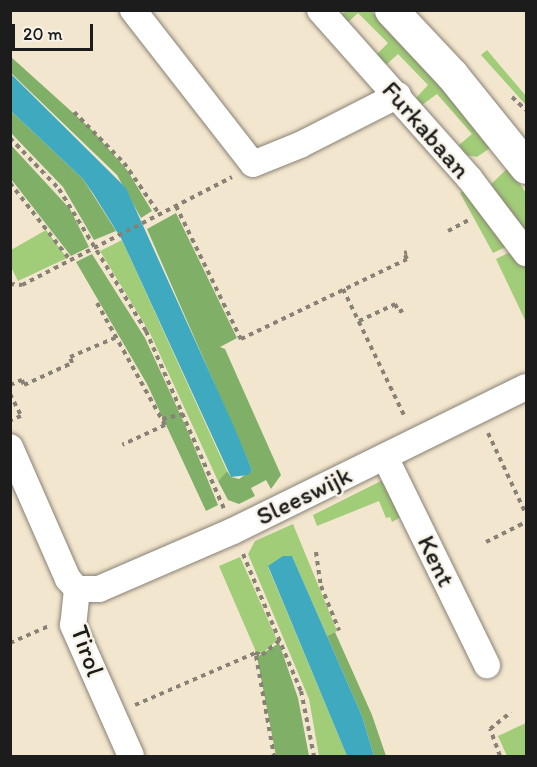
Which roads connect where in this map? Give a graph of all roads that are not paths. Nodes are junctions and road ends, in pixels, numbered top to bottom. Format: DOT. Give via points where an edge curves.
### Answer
graph roads {
  1 [pos="133,10"];
  2 [pos="320,10"];
  3 [pos="392,10"];
  4 [pos="398,95"];
  5 [pos="522,151"];
  6 [pos="526,253"];
  7 [pos="526,387"];
  8 [pos="10,447"];
  9 [pos="396,452"];
  10 [pos="77,589"];
  11 [pos="487,664"];
  12 [pos="131,756"];
  1 -- 4 [label="street" via="253,164 300,145"];
  2 -- 4 [label="street, Furkabaan"];
  3 -- 5 [label="street"];
  4 -- 6 [label="street, Furkabaan"];
  7 -- 9 [label="street, Sleeswijk"];
  8 -- 10 [label="street, Tirol" via="68,579"];
  9 -- 10 [label="street, Sleeswijk" via="99,589"];
  9 -- 11 [label="street, Kent"];
  10 -- 12 [label="street, Tirol" via="73,625"];
}
